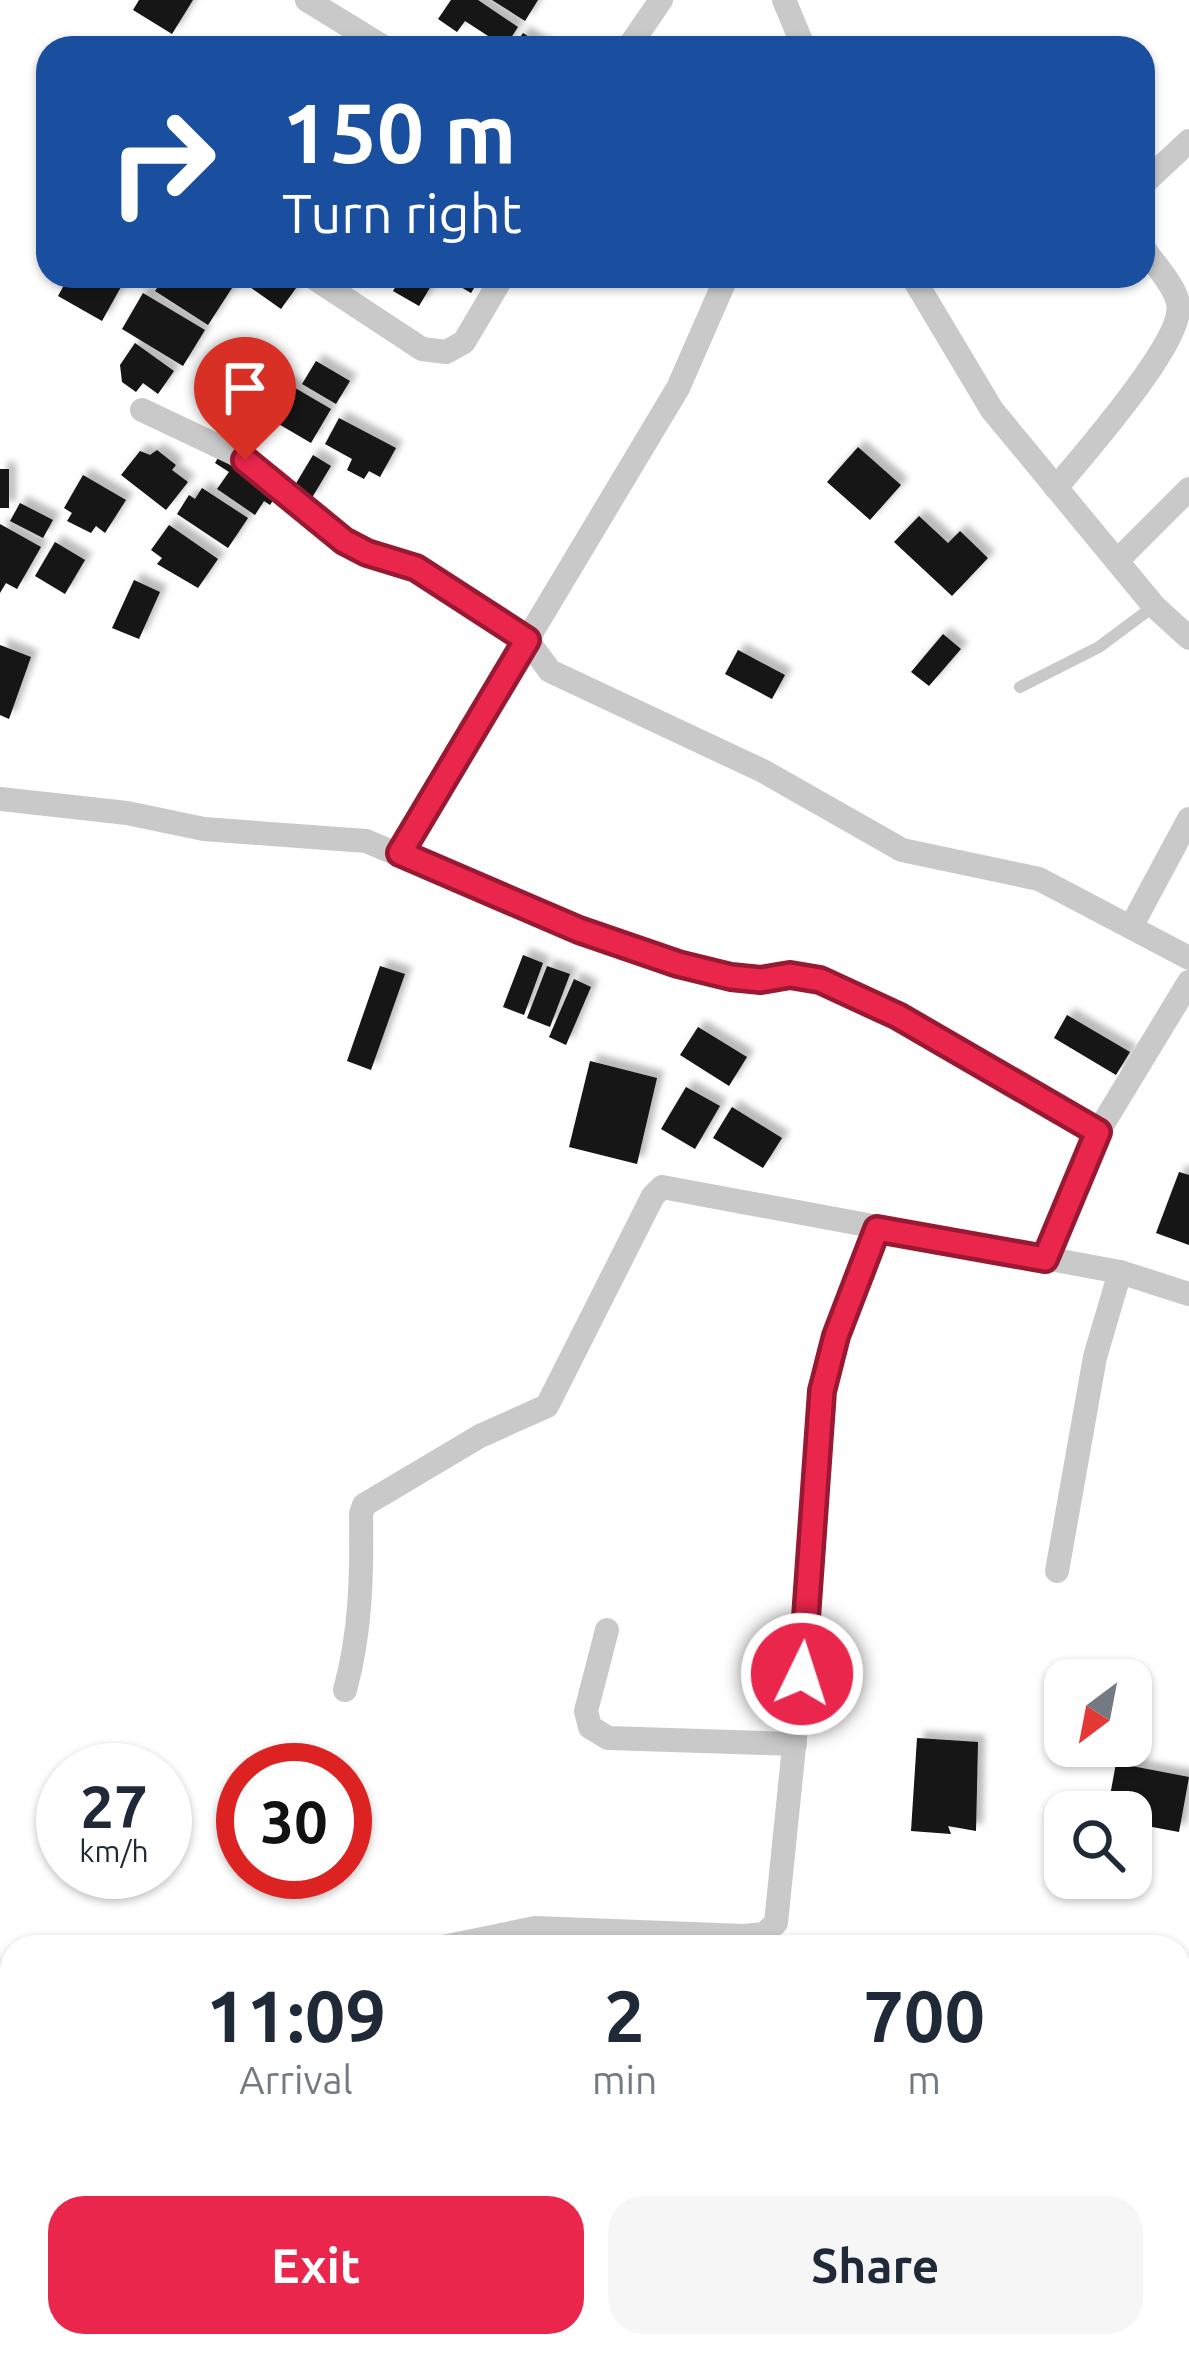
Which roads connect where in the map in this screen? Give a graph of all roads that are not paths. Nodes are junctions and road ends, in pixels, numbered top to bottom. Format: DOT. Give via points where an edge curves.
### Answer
graph roads {
  1 [pos="307,0"];
  2 [pos="784,0"];
  3 [pos="653,2"];
  4 [pos="366,36"];
  5 [pos="635,36"];
  6 [pos="799,36"];
  7 [pos="1189,141"];
  8 [pos="1155,173"];
  9 [pos="1155,267"];
  10 [pos="328,288"];
  11 [pos="496,288"];
  12 [pos="722,288"];
  13 [pos="919,288"];
  14 [pos="142,410"];
  15 [pos="1056,488"];
  16 [pos="1189,489"];
  17 [pos="1117,562"];
  18 [pos="1154,606"];
  19 [pos="1189,638"];
  20 [pos="527,640"];
  21 [pos="1020,686"];
  22 [pos="0,799"];
  23 [pos="1189,819"];
  24 [pos="400,853"];
  25 [pos="1131,927"];
  26 [pos="1189,958"];
  27 [pos="1189,982"];
  28 [pos="1098,1132"];
  29 [pos="877,1229"];
  30 [pos="1045,1259"];
  31 [pos="1120,1273"];
  32 [pos="1189,1294"];
  33 [pos="1057,1571"];
  34 [pos="607,1630"];
  35 [pos="345,1690"];
  36 [pos="795,1744"];
  37 [pos="501,1935"];
  38 [pos="718,1935"];
  39 [pos="774,1935"];
  1 -- 4 [label="street"];
  2 -- 6 [label="street"];
  3 -- 5 [label="street"];
  7 -- 8 [label="street"];
  9 -- 15 [label="street" via="1178,302 1175,332"];
  10 -- 11 [label="street" via="422,349 446,352 464,342"];
  12 -- 20 [label="street" via="678,388"];
  13 -- 15 [label="street" via="992,410"];
  14 -- 20 [label="street" via="235,454 344,541 416,568"];
  15 -- 17 [label="street"];
  16 -- 17 [label="street"];
  17 -- 18 [label="street"];
  18 -- 19 [label="street"];
  18 -- 21 [label="lane" via="1099,647"];
  20 -- 24 [label="street"];
  20 -- 25 [label="street" via="550,671 763,771 902,850 1039,879"];
  22 -- 24 [label="street" via="204,829 366,841"];
  23 -- 25 [label="street"];
  24 -- 28 [label="street" via="670,962 731,977 790,975 834,986"];
  25 -- 26 [label="street"];
  27 -- 28 [label="street"];
  28 -- 30 [label="street"];
  29 -- 30 [label="street"];
  29 -- 35 [label="street" via="662,1186 547,1406 364,1505"];
  29 -- 36 [label="street" via="822,1391"];
  30 -- 31 [label="street"];
  31 -- 32 [label="street"];
  31 -- 33 [label="street" via="1095,1358"];
  34 -- 36 [label="street" via="586,1712 590,1727 608,1738"];
  36 -- 39 [label="street"];
  37 -- 38 [label="street" via="535,1928"];
}
